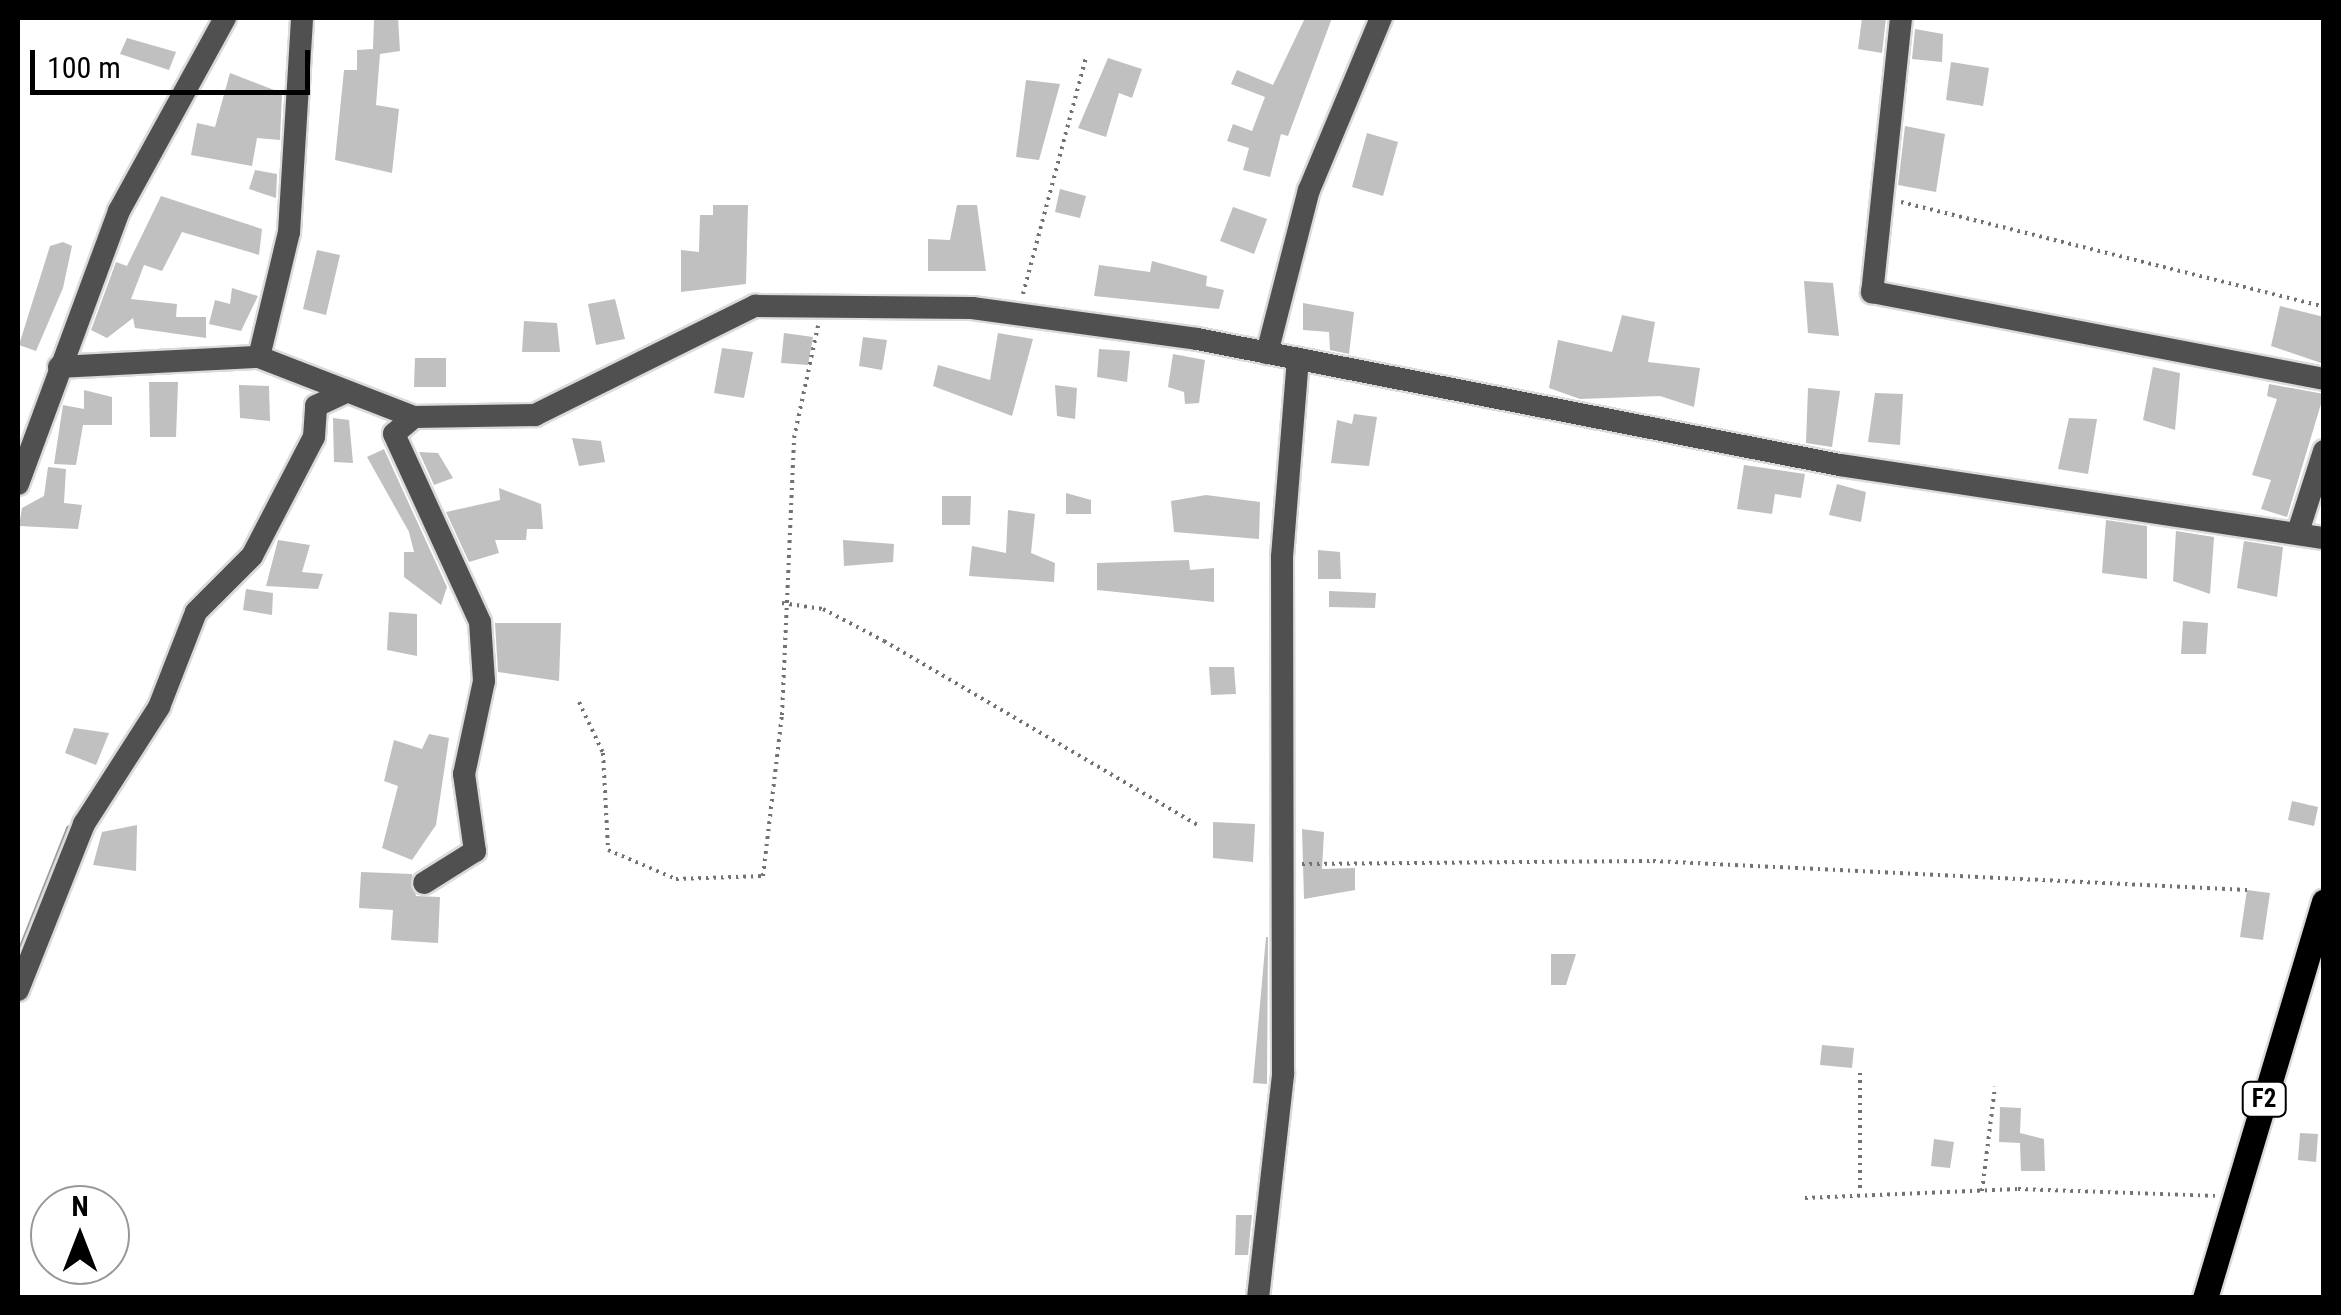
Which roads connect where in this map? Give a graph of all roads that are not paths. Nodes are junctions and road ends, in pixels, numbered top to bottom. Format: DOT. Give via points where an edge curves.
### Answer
graph roads {
  1 [pos="225,18"];
  2 [pos="302,18"];
  3 [pos="1382,18"];
  4 [pos="1901,18"];
  5 [pos="1268,354"];
  6 [pos="259,356"];
  7 [pos="1298,359"];
  8 [pos="59,368"];
  9 [pos="2324,379"];
  10 [pos="342,394"];
  11 [pos="414,417"];
  12 [pos="2324,451"];
  13 [pos="18,484"];
  14 [pos="2298,532"];
  15 [pos="2324,538"];
  16 [pos="424,883"];
  17 [pos="2324,901"];
  18 [pos="2324,947"];
  19 [pos="18,990"];
  20 [pos="1258,1298"];
  21 [pos="2206,1298"];
  22 [pos="2219,1298"];
  1 -- 8 [label="street" via="119,211"];
  2 -- 6 [label="street" via="289,232"];
  3 -- 5 [label="street" via="1309,190"];
  4 -- 9 [label="street" via="1872,292"];
  5 -- 7 [label="street"];
  5 -- 11 [label="street" via="1018,315 820,302 718,317 535,414"];
  6 -- 8 [label="street"];
  6 -- 10 [label="street"];
  7 -- 14 [label="street" via="1840,465"];
  7 -- 20 [label="street" via="1282,557 1283,1074"];
  8 -- 13 [label="street"];
  10 -- 11 [label="street"];
  10 -- 19 [label="street" via="316,406 314,436 252,556 196,612 158,708 84,824"];
  11 -- 16 [label="street" via="394,434 480,622 484,681 464,774 474,851"];
  12 -- 14 [label="street"];
  14 -- 15 [label="street"];
  17 -- 21 [label="main road, F2"];
  18 -- 22 [label="main road, F2"];
}
